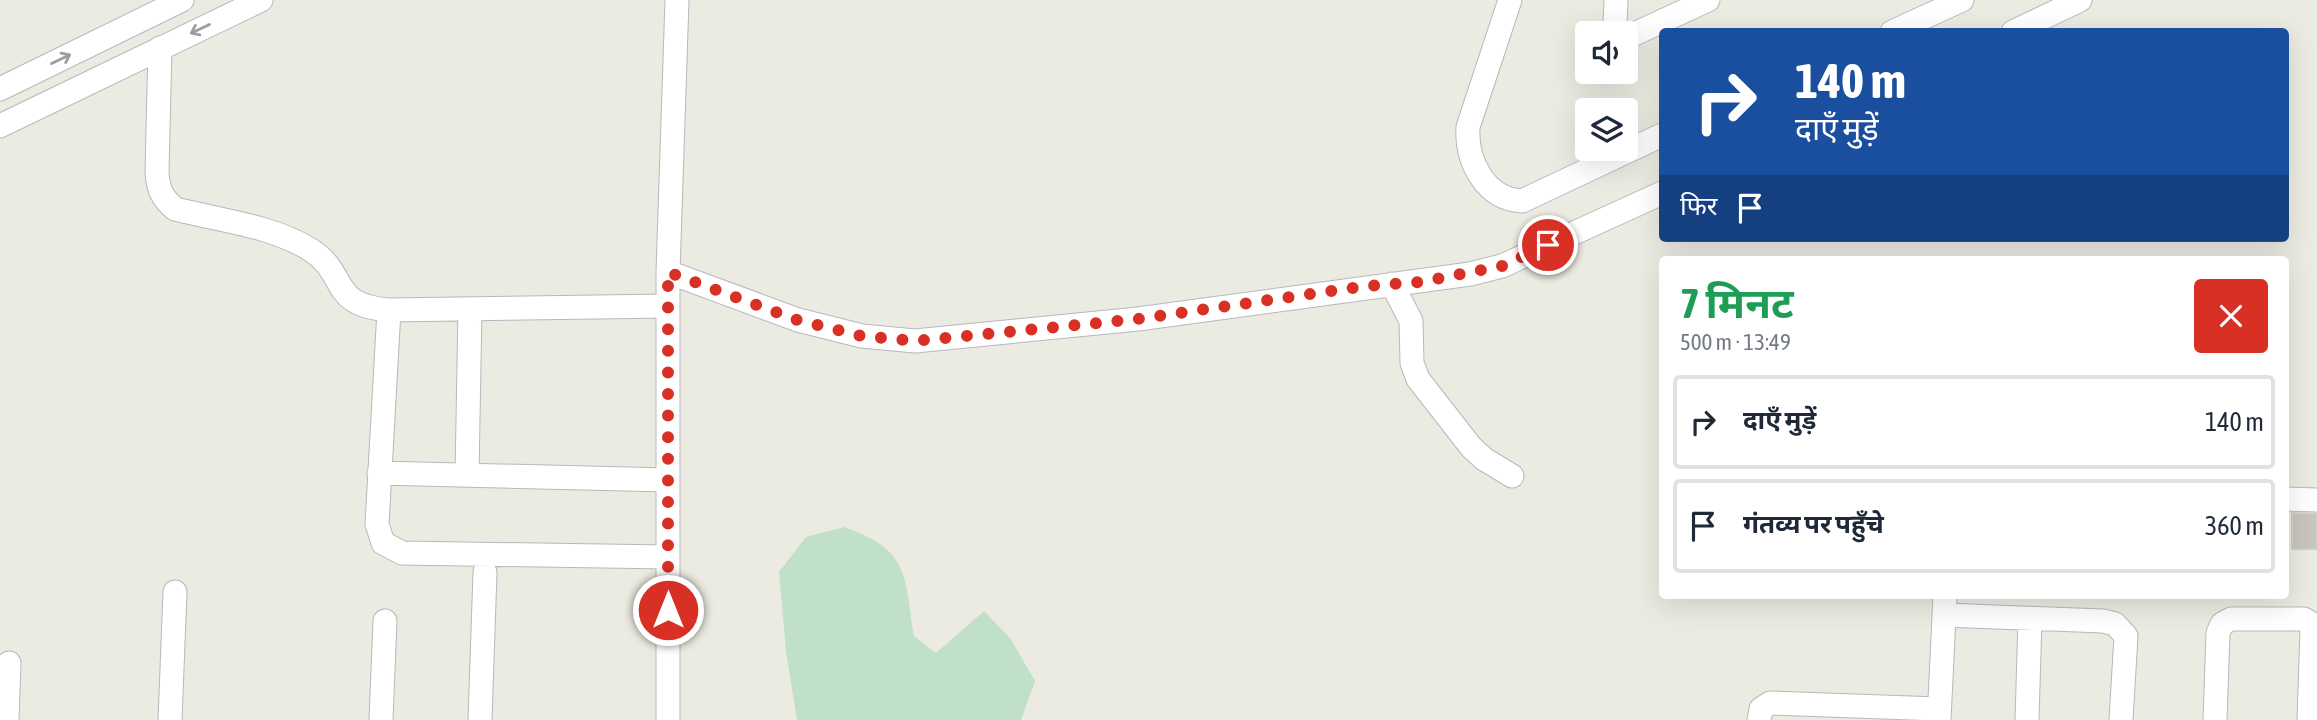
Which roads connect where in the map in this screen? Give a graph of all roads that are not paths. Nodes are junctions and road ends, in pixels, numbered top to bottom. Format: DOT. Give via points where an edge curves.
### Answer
graph roads {
  1 [pos="182,0"];
  2 [pos="261,0"];
  3 [pos="677,0"];
  4 [pos="1510,0"];
  5 [pos="1616,0"];
  6 [pos="1708,0"];
  7 [pos="1962,0"];
  8 [pos="2080,0"];
  9 [pos="1615,21"];
  10 [pos="1901,28"];
  11 [pos="2021,28"];
  12 [pos="1638,32"];
  13 [pos="160,48"];
  14 [pos="0,89"];
  15 [pos="0,127"];
  16 [pos="1659,136"];
  17 [pos="1659,194"];
  18 [pos="668,272"];
  19 [pos="1392,285"];
  20 [pos="668,306"];
  21 [pos="470,309"];
  22 [pos="389,310"];
  23 [pos="379,473"];
  24 [pos="467,475"];
  25 [pos="1512,477"];
  26 [pos="668,480"];
  27 [pos="2289,499"];
  28 [pos="2317,500"];
  29 [pos="667,557"];
  30 [pos="485,572"];
  31 [pos="175,592"];
  32 [pos="1944,605"];
  33 [pos="2030,619"];
  34 [pos="385,621"];
  35 [pos="9,663"];
  36 [pos="1939,714"];
  37 [pos="8,720"];
  38 [pos="170,720"];
  39 [pos="382,720"];
  40 [pos="480,720"];
  41 [pos="668,720"];
  42 [pos="1759,720"];
  43 [pos="2027,720"];
  44 [pos="2121,720"];
  45 [pos="2215,720"];
  46 [pos="2309,720"];
  14 -- 1 [label="street, one-way"];
  2 -- 13 [label="street, one-way"];
  3 -- 18 [label="street"];
  4 -- 16 [label="street" via="1467,142 1486,185 1497,196 1522,201"];
  5 -- 9 [label="street"];
  6 -- 12 [label="street"];
  7 -- 10 [label="street"];
  8 -- 11 [label="street"];
  13 -- 15 [label="street"];
  13 -- 22 [label="street" via="157,172 167,202 175,209 259,229 312,251 353,302"];
  17 -- 19 [label="street" via="1502,266"];
  18 -- 19 [label="street" via="797,320 862,336 915,341 1138,319"];
  18 -- 20 [label="street"];
  19 -- 25 [label="street" via="1408,312 1412,363 1418,379 1471,447"];
  20 -- 21 [label="street"];
  20 -- 26 [label="street"];
  21 -- 22 [label="street"];
  21 -- 24 [label="street"];
  22 -- 23 [label="street"];
  23 -- 24 [label="street"];
  23 -- 29 [label="street" via="379,537 402,553"];
  24 -- 26 [label="street"];
  26 -- 29 [label="street"];
  27 -- 28 [label="street"];
  29 -- 41 [label="street"];
  30 -- 40 [label="street"];
  31 -- 38 [label="street"];
  32 -- 33 [label="street"];
  32 -- 36 [label="street"];
  33 -- 43 [label="street"];
  33 -- 44 [label="street" via="2103,621 2122,629 2126,636"];
  34 -- 39 [label="street"];
  35 -- 37 [label="street"];
  36 -- 42 [label="street" via="1770,703 1761,709"];
  45 -- 46 [label="street" via="2218,633 2231,619 2309,622"];
}
